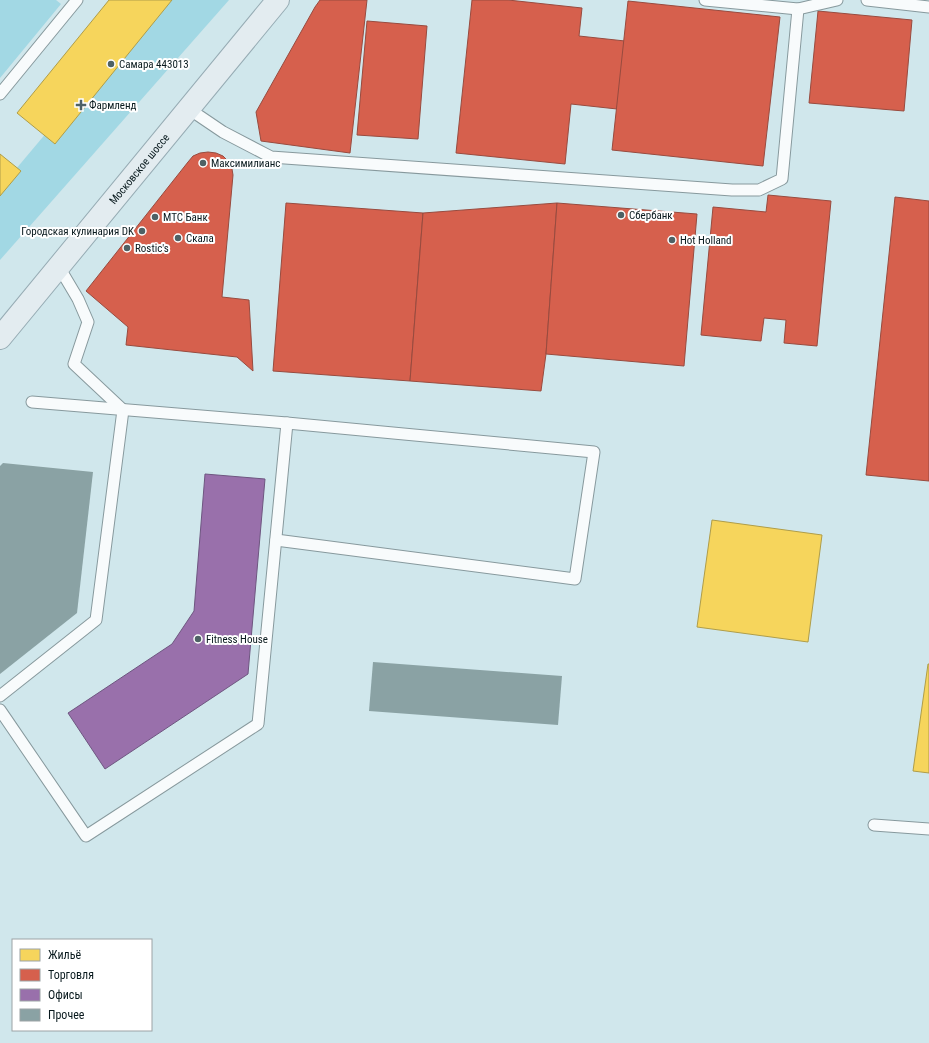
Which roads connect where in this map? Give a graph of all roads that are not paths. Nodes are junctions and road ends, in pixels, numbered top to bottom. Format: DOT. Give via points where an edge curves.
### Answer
graph roads {
  1 [pos="77,0"];
  2 [pos="278,0"];
  3 [pos="705,0"];
  4 [pos="837,0"];
  5 [pos="867,0"];
  6 [pos="929,7"];
  7 [pos="798,9"];
  8 [pos="0,94"];
  9 [pos="189,109"];
  10 [pos="59,267"];
  11 [pos="3,327"];
  12 [pos="32,402"];
  13 [pos="123,410"];
  14 [pos="287,423"];
  15 [pos="276,540"];
  16 [pos="0,696"];
  17 [pos="0,710"];
  18 [pos="874,825"];
  19 [pos="929,829"];
  1 -- 8 [label="lane"];
  2 -- 9 [label="main road, Московское шоссе"];
  3 -- 7 [label="lane"];
  4 -- 7 [label="lane"];
  5 -- 6 [label="lane"];
  7 -- 9 [label="lane" via="782,180 759,190 271,157 223,132"];
  9 -- 10 [label="main road, Московское шоссе"];
  10 -- 11 [label="main road, Московское шоссе"];
  10 -- 13 [label="lane" via="88,322 74,364"];
  12 -- 13 [label="lane"];
  13 -- 14 [label="lane"];
  13 -- 16 [label="lane" via="96,620"];
  14 -- 15 [label="lane"];
  14 -- 15 [label="lane" via="594,452 575,579"];
  15 -- 17 [label="lane" via="258,724 86,836"];
  18 -- 19 [label="lane"];
}
